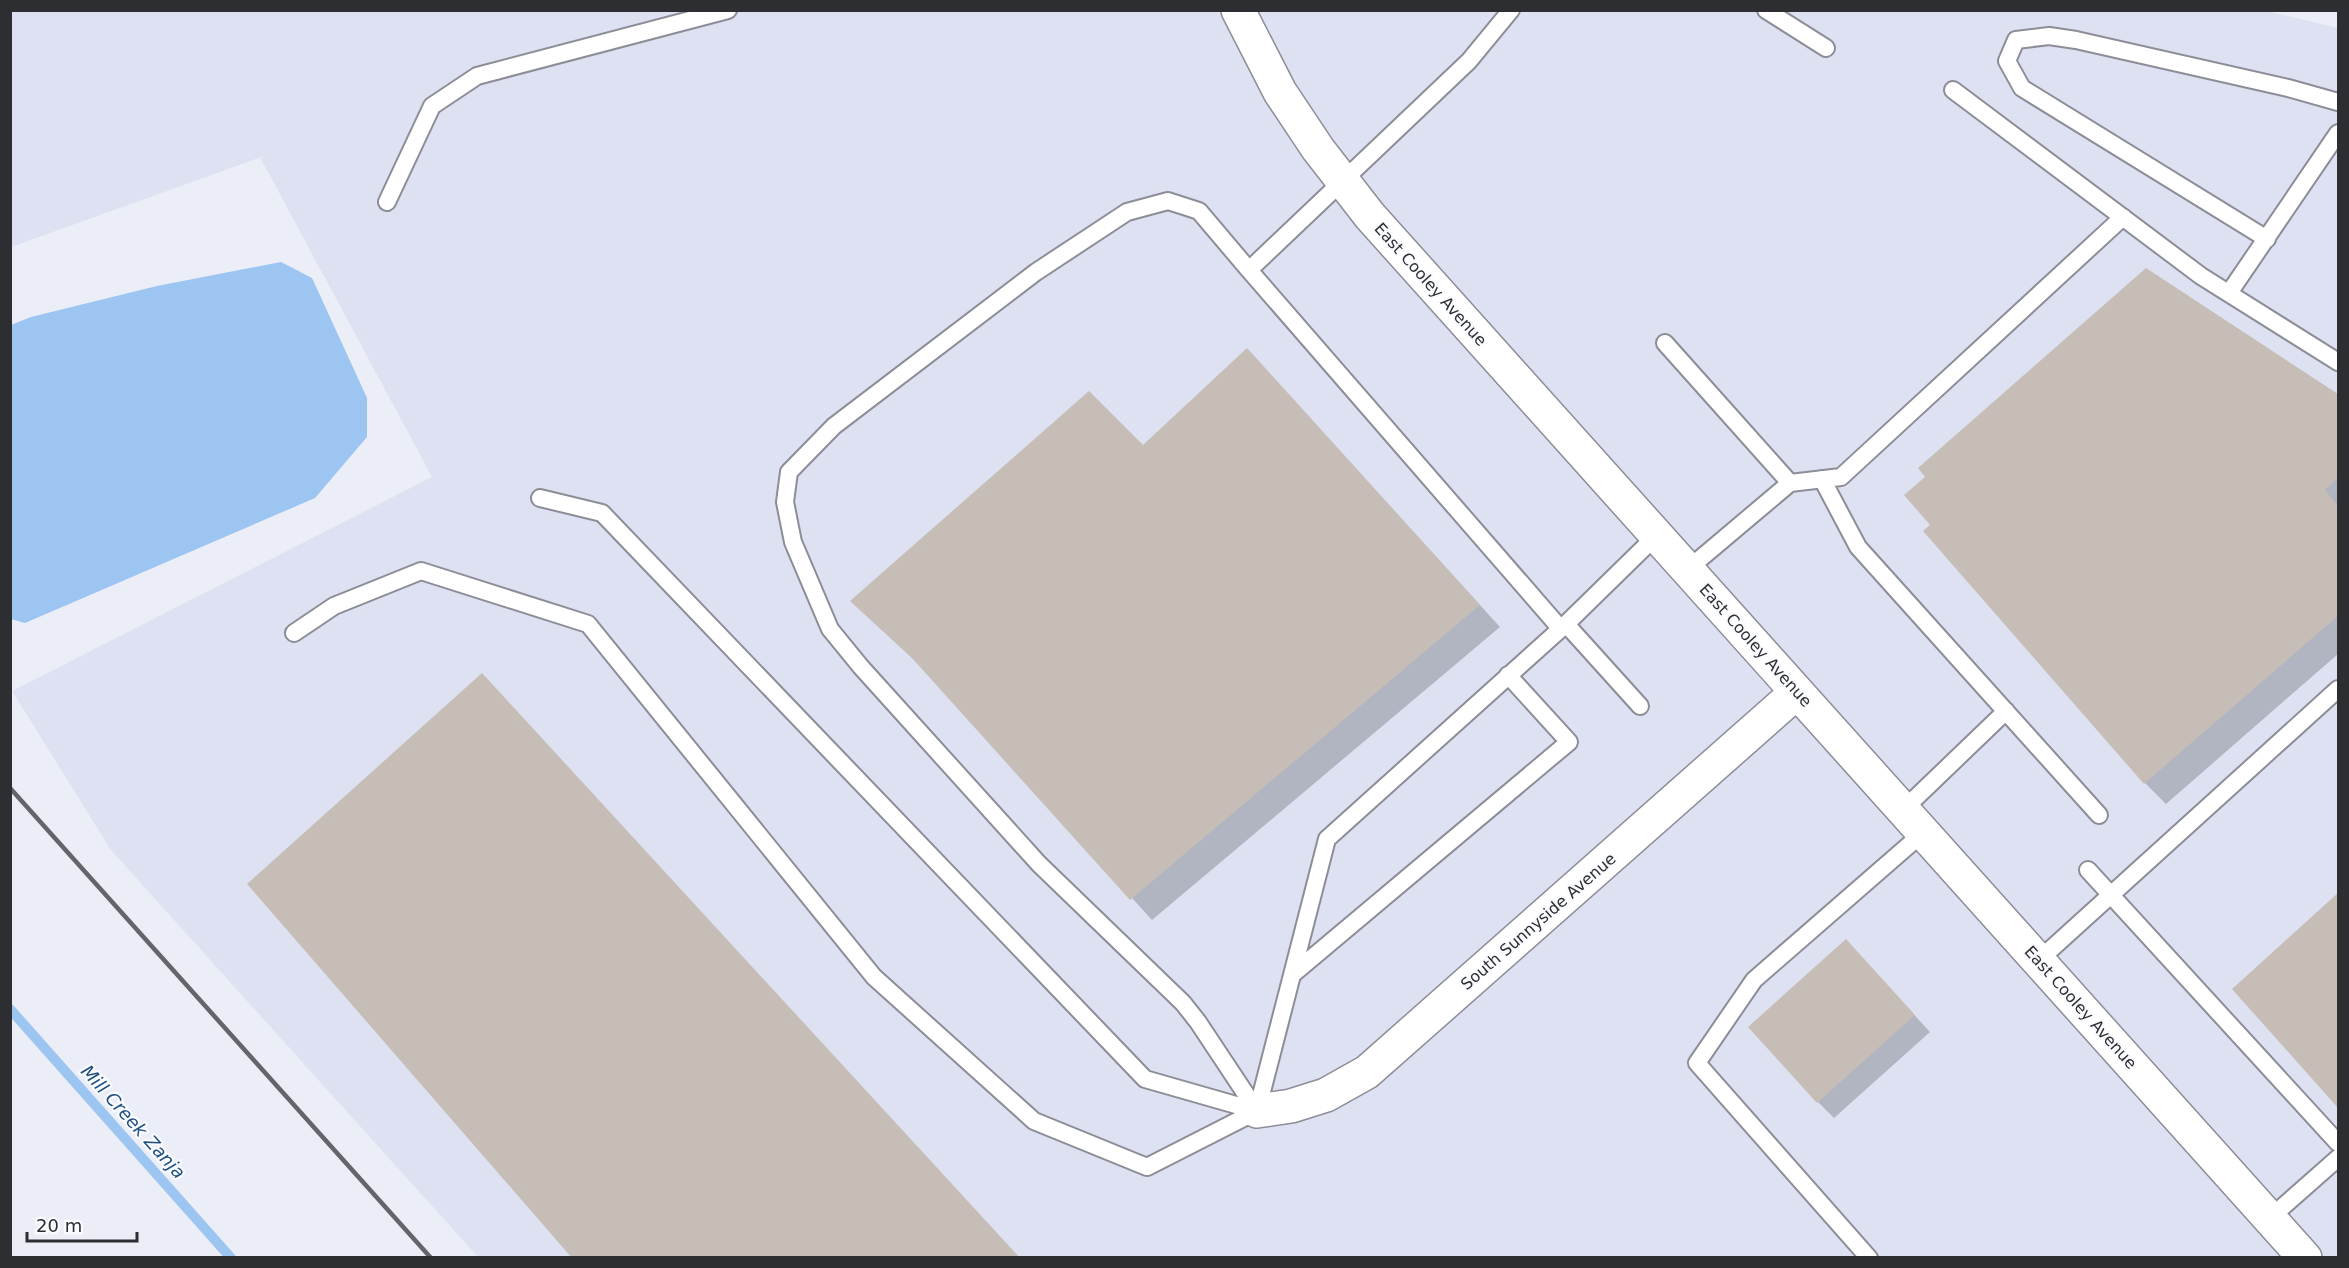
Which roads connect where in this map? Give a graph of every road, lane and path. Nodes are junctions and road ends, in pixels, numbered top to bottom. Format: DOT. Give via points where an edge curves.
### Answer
graph roads {
  1 [pos="728,10"];
  2 [pos="1238,10"];
  3 [pos="1510,10"];
  4 [pos="1766,10"];
  5 [pos="1827,48"];
  6 [pos="1953,90"];
  7 [pos="2338,102"];
  8 [pos="2338,134"];
  9 [pos="1342,180"];
  10 [pos="387,202"];
  11 [pos="2123,217"];
  12 [pos="2267,239"];
  13 [pos="1249,270"];
  14 [pos="2229,293"];
  15 [pos="1665,343"];
  16 [pos="2338,362"];
  17 [pos="1822,479"];
  18 [pos="1790,483"];
  19 [pos="540,498"];
  20 [pos="1657,535"];
  21 [pos="1688,569"];
  22 [pos="1563,626"];
  23 [pos="294,633"];
  24 [pos="1508,675"];
  25 [pos="2338,689"];
  26 [pos="1797,692"];
  27 [pos="1640,706"];
  28 [pos="2006,711"];
  29 [pos="2099,815"];
  30 [pos="1914,820"];
  31 [pos="2088,870"];
  32 [pos="2111,895"];
  33 [pos="2039,960"];
  34 [pos="1294,973"];
  35 [pos="1257,1111"];
  36 [pos="2338,1143"];
  37 [pos="2338,1158"];
  38 [pos="2270,1218"];
  39 [pos="1869,1257"];
  40 [pos="2305,1257"];
  1 -- 10 [label="lane" via="477,76 432,106"];
  2 -- 9 [label="street, East Cooley Avenue" via="1280,92"];
  3 -- 9 [label="lane" via="1468,61"];
  4 -- 5 [label="lane"];
  6 -- 11 [label="lane"];
  7 -- 12 [label="lane" via="2076,40 2049,36 2016,40 2007,61 2022,88"];
  8 -- 12 [label="lane"];
  9 -- 13 [label="lane"];
  9 -- 20 [label="street, East Cooley Avenue"];
  11 -- 14 [label="lane"];
  11 -- 17 [label="lane" via="1841,477"];
  12 -- 14 [label="lane"];
  13 -- 22 [label="lane"];
  13 -- 35 [label="lane" via="1198,211 1168,201 1127,212 1036,272 834,426 789,472 785,501 793,542 830,629 1040,864 1183,1003"];
  14 -- 16 [label="lane"];
  15 -- 18 [label="lane"];
  17 -- 18 [label="lane"];
  17 -- 28 [label="lane" via="1858,547"];
  18 -- 21 [label="lane"];
  19 -- 35 [label="lane" via="603,513 1145,1079"];
  20 -- 21 [label="street, East Cooley Avenue"];
  20 -- 22 [label="lane"];
  21 -- 26 [label="street, East Cooley Avenue"];
  22 -- 24 [label="lane"];
  22 -- 27 [label="lane"];
  23 -- 35 [label="lane" via="334,606 421,572 588,624 874,977 1034,1121 1147,1167"];
  24 -- 34 [label="lane" via="1327,839"];
  24 -- 34 [label="lane" via="1569,742"];
  25 -- 32 [label="lane"];
  26 -- 30 [label="street, East Cooley Avenue"];
  26 -- 35 [label="street, South Sunnyside Avenue" via="1367,1071 1326,1095"];
  28 -- 29 [label="lane"];
  28 -- 30 [label="lane"];
  30 -- 33 [label="street, East Cooley Avenue"];
  30 -- 39 [label="lane" via="1754,980 1696,1063"];
  31 -- 32 [label="lane"];
  32 -- 33 [label="lane"];
  32 -- 36 [label="lane"];
  33 -- 38 [label="street, East Cooley Avenue"];
  34 -- 35 [label="lane"];
  37 -- 38 [label="lane"];
  38 -- 40 [label="street, East Cooley Avenue"];
}
